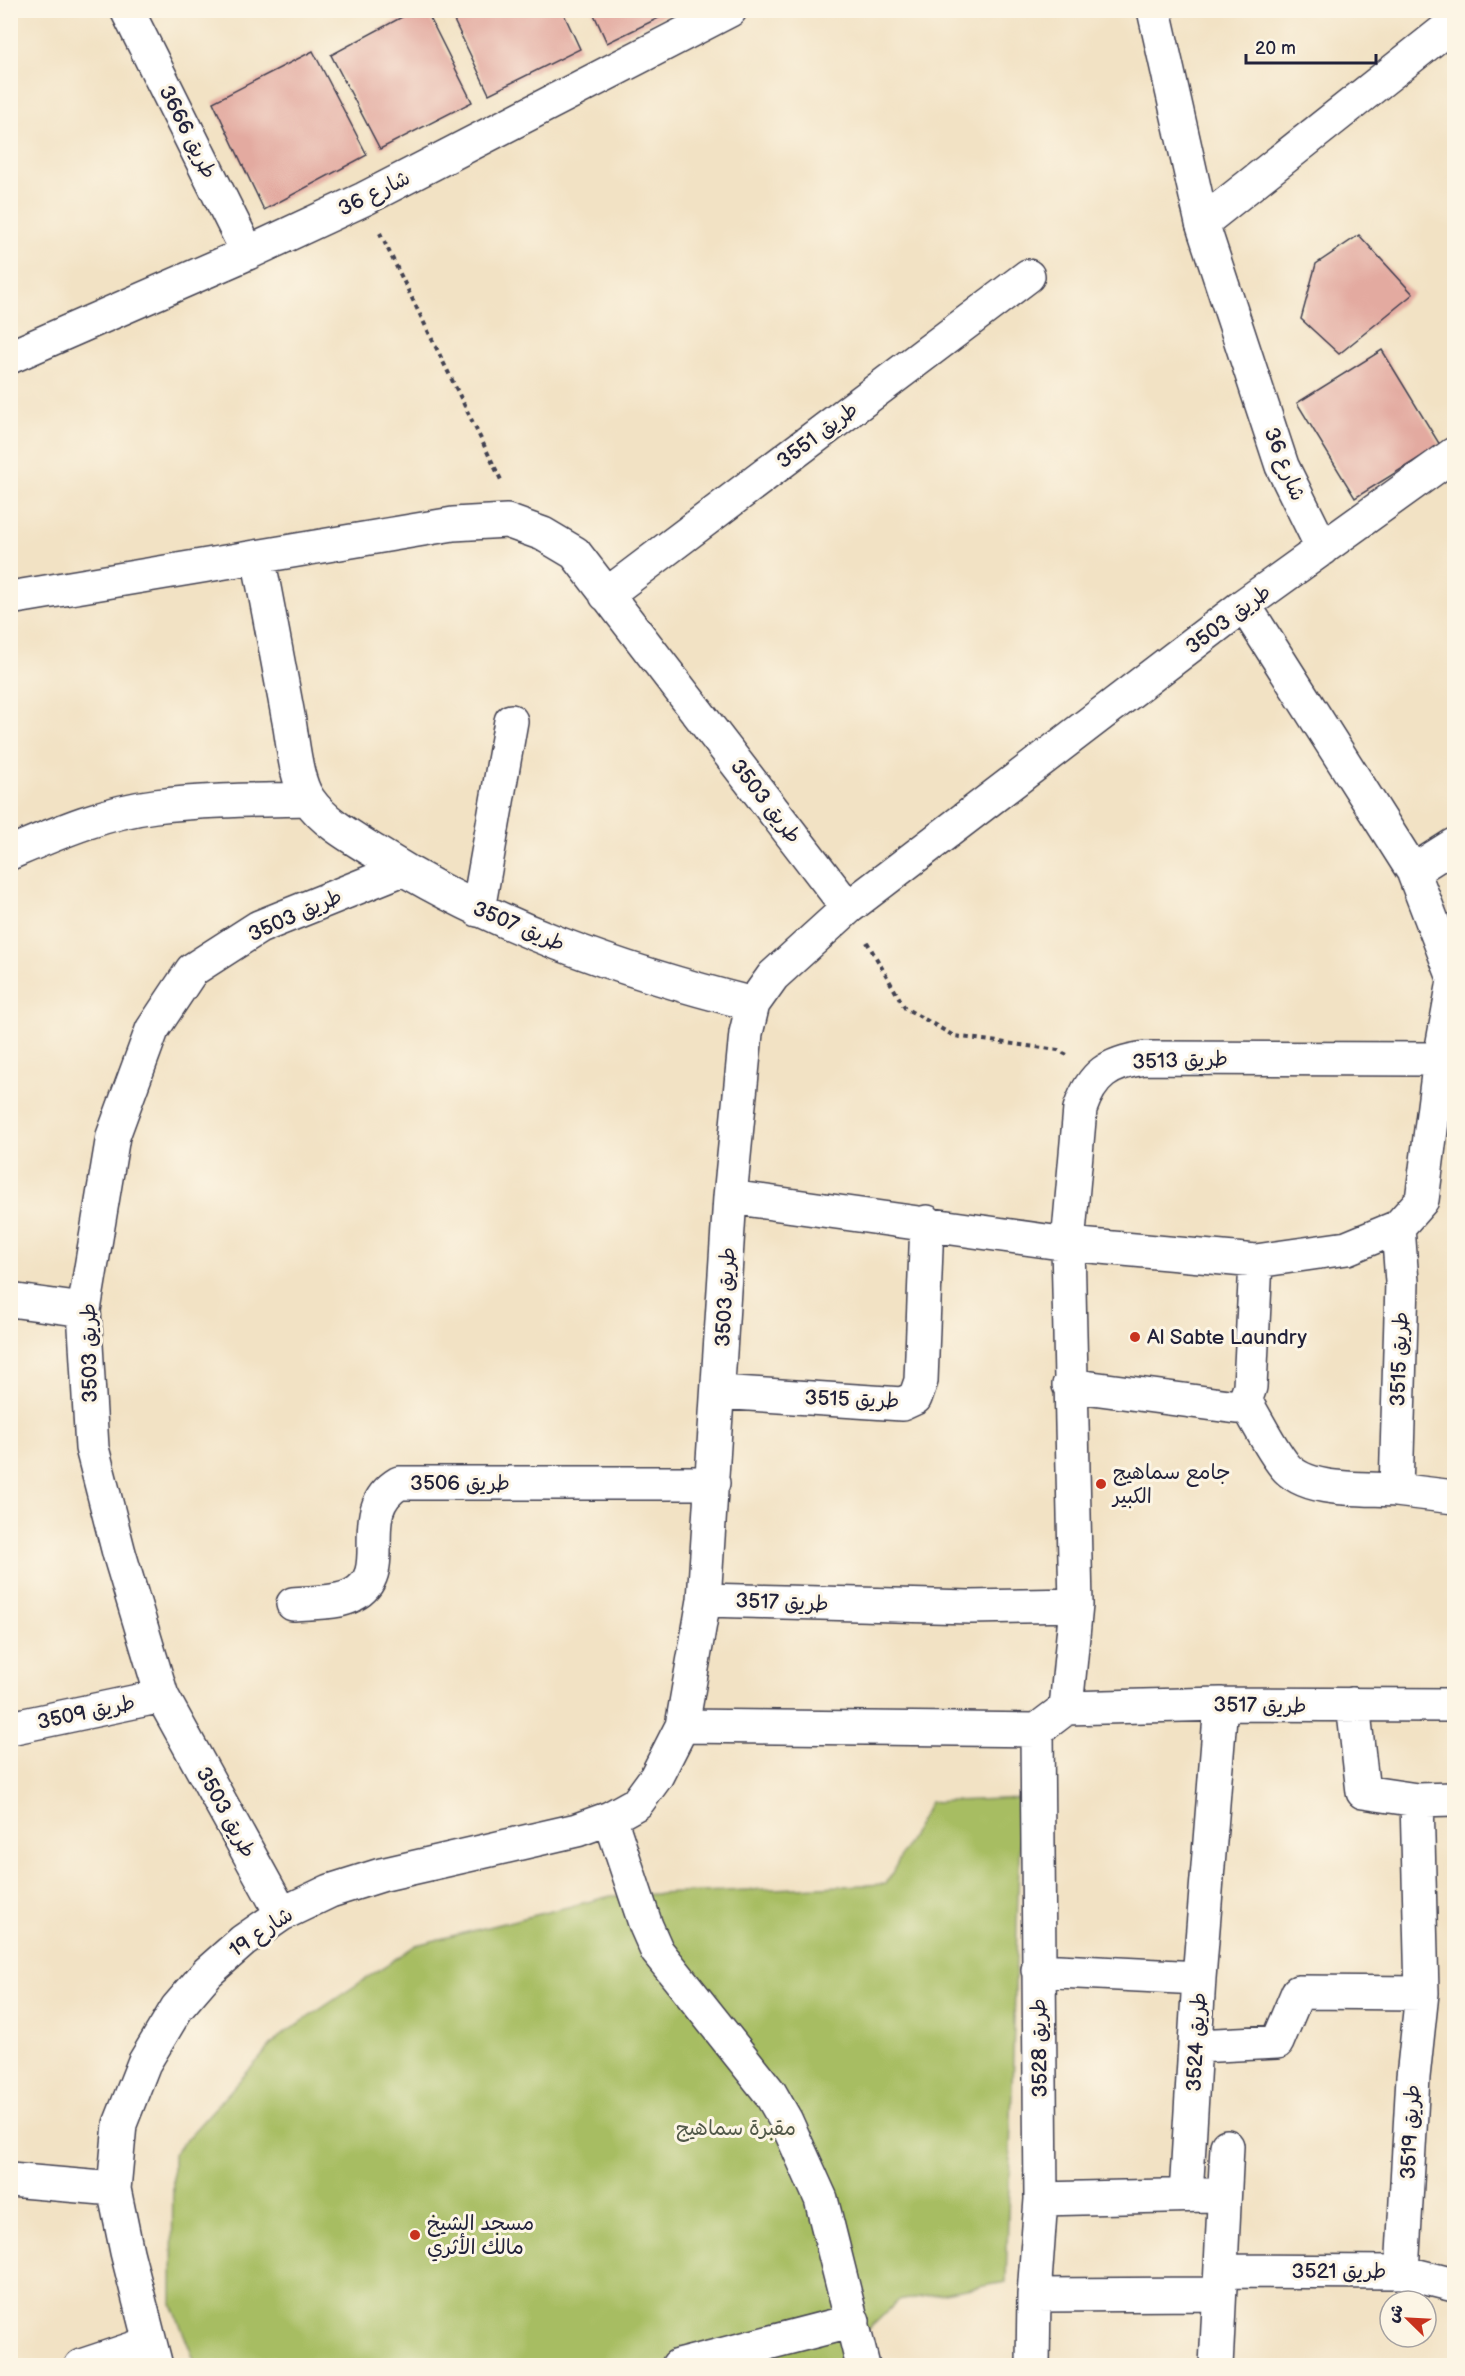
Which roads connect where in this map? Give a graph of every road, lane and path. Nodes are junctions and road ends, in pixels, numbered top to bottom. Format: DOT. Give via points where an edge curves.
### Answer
graph roads {
  1 [pos="127,10"];
  2 [pos="730,10"];
  3 [pos="1154,10"];
  4 [pos="1455,23"];
  5 [pos="364,199"];
  6 [pos="1202,223"];
  7 [pos="248,253"];
  8 [pos="1028,276"];
  9 [pos="10,357"];
  10 [pos="1455,454"];
  11 [pos="507,521"];
  12 [pos="1323,549"];
  13 [pos="258,557"];
  14 [pos="606,595"];
  15 [pos="10,598"];
  16 [pos="1244,605"];
  17 [pos="511,721"];
  18 [pos="308,799"];
  19 [pos="1455,844"];
  20 [pos="10,853"];
  21 [pos="403,869"];
  22 [pos="1413,871"];
  23 [pos="848,908"];
  24 [pos="478,910"];
  25 [pos="1455,979"];
  26 [pos="753,1004"];
  27 [pos="1440,1059"];
  28 [pos="1101,1075"];
  29 [pos="730,1197"];
  30 [pos="927,1222"];
  31 [pos="1398,1227"];
  32 [pos="1068,1244"];
  33 [pos="1256,1261"];
  34 [pos="10,1300"];
  35 [pos="84,1310"];
  36 [pos="1069,1385"];
  37 [pos="719,1392"];
  38 [pos="1245,1401"];
  39 [pos="713,1483"];
  40 [pos="1396,1490"];
  41 [pos="1455,1497"];
  42 [pos="704,1600"];
  43 [pos="293,1605"];
  44 [pos="1076,1605"];
  45 [pos="162,1696"];
  46 [pos="1221,1704"];
  47 [pos="1353,1704"];
  48 [pos="1455,1705"];
  49 [pos="1066,1708"];
  50 [pos="682,1726"];
  51 [pos="10,1728"];
  52 [pos="1037,1730"];
  53 [pos="1455,1798"];
  54 [pos="1417,1800"];
  55 [pos="610,1818"];
  56 [pos="282,1914"];
  57 [pos="1038,1970"];
  58 [pos="1199,1978"];
  59 [pos="1422,1993"];
  60 [pos="1196,2046"];
  61 [pos="1227,2146"];
  62 [pos="10,2180"];
  63 [pos="114,2189"];
  64 [pos="1226,2194"];
  65 [pos="1186,2195"];
  66 [pos="1041,2199"];
  67 [pos="1402,2271"];
  68 [pos="1220,2282"];
  69 [pos="1455,2285"];
  70 [pos="1034,2295"];
  71 [pos="853,2321"];
  72 [pos="153,2354"];
  73 [pos="81,2366"];
  74 [pos="678,2366"];
  75 [pos="863,2366"];
  76 [pos="1033,2366"];
  77 [pos="1216,2366"];
  1 -- 7 [label="street, طريق 3666"];
  2 -- 5 [label="street, شارع 36"];
  3 -- 6 [label="street, شارع 36"];
  4 -- 6 [label="street"];
  5 -- 7 [label="street, شارع 36"];
  5 -- 11 [label="path" via="505,488"];
  6 -- 12 [label="street, شارع 36" via="1282,466"];
  7 -- 9 [label="street, شارع 36"];
  8 -- 14 [label="street, طريق 3551"];
  10 -- 12 [label="street"];
  11 -- 13 [label="street, طريق 3503" via="453,524"];
  11 -- 14 [label="street, طريق 3503" via="543,534 575,554"];
  12 -- 16 [label="street, طريق 3503"];
  13 -- 15 [label="street, طريق 3503"];
  13 -- 18 [label="street, طريق 3507" via="297,765"];
  14 -- 23 [label="street, طريق 3503"];
  16 -- 22 [label="street"];
  16 -- 23 [label="street, طريق 3503"];
  17 -- 24 [label="street"];
  18 -- 20 [label="street" via="154,806 77,825"];
  18 -- 21 [label="street, طريق 3507" via="330,822"];
  19 -- 22 [label="street"];
  21 -- 24 [label="street, طريق 3507"];
  21 -- 35 [label="street, طريق 3503" via="259,927 192,970 152,1030 113,1136"];
  22 -- 25 [label="street"];
  23 -- 26 [label="street, طريق 3503" via="773,976"];
  23 -- 28 [label="path" via="905,1008 954,1036 1058,1050"];
  24 -- 26 [label="street, طريق 3507" via="663,981"];
  25 -- 27 [label="street"];
  26 -- 29 [label="street, طريق 3503" via="746,1032"];
  27 -- 28 [label="street, طريق 3513" via="1145,1058 1119,1062"];
  27 -- 31 [label="street" via="1422,1200"];
  28 -- 32 [label="street, طريق 3513" via="1086,1090 1080,1109"];
  29 -- 30 [label="street"];
  29 -- 37 [label="street, طريق 3503"];
  30 -- 32 [label="street"];
  30 -- 37 [label="street, طريق 3515" via="921,1381 915,1398 902,1404"];
  31 -- 33 [label="street" via="1347,1248"];
  31 -- 40 [label="street, طريق 3515" via="1402,1282"];
  32 -- 33 [label="street"];
  32 -- 36 [label="street"];
  33 -- 38 [label="street" via="1250,1387"];
  34 -- 35 [label="street"];
  35 -- 45 [label="street, طريق 3503" via="92,1448"];
  36 -- 38 [label="street" via="1229,1408"];
  36 -- 44 [label="street"];
  37 -- 39 [label="street, طريق 3503"];
  38 -- 40 [label="street" via="1285,1467 1298,1478 1313,1484"];
  39 -- 42 [label="street, طريق 3503"];
  39 -- 43 [label="street, طريق 3506" via="399,1483 377,1503 372,1573 364,1587 351,1596"];
  40 -- 41 [label="street"];
  42 -- 44 [label="street, طريق 3517" via="970,1607"];
  42 -- 50 [label="street, طريق 3503"];
  44 -- 49 [label="street"];
  45 -- 51 [label="street, طريق 3509"];
  45 -- 56 [label="street, طريق 3503"];
  46 -- 47 [label="street, طريق 3517"];
  46 -- 49 [label="street, طريق 3517"];
  46 -- 58 [label="street"];
  47 -- 48 [label="street, طريق 3517"];
  47 -- 54 [label="street" via="1363,1792"];
  49 -- 52 [label="street"];
  50 -- 52 [label="street"];
  50 -- 55 [label="street, شارع 19" via="656,1777 637,1803"];
  52 -- 57 [label="street, طريق 3528"];
  53 -- 54 [label="street"];
  54 -- 59 [label="street, طريق 3519"];
  55 -- 56 [label="street, شارع 19" via="567,1833 381,1875 330,1891"];
  55 -- 71 [label="street" via="657,1951 770,2093 786,2121 821,2199"];
  56 -- 63 [label="street, شارع 19" via="216,1965 177,2008 144,2063 120,2124"];
  57 -- 58 [label="street, طريق 3524"];
  57 -- 66 [label="street, طريق 3528"];
  58 -- 60 [label="street, طريق 3524"];
  59 -- 60 [label="street" via="1298,1992 1276,2042"];
  59 -- 67 [label="street, طريق 3519"];
  60 -- 65 [label="street, طريق 3524"];
  61 -- 64 [label="street"];
  62 -- 63 [label="street"];
  63 -- 72 [label="street, شارع 19"];
  64 -- 65 [label="street"];
  64 -- 68 [label="street"];
  65 -- 66 [label="street"];
  66 -- 70 [label="street, طريق 3528"];
  67 -- 68 [label="street, طريق 3521"];
  67 -- 69 [label="street, طريق 3521"];
  68 -- 70 [label="street"];
  68 -- 77 [label="street"];
  70 -- 76 [label="street, طريق 3528"];
  71 -- 74 [label="street"];
  71 -- 75 [label="street"];
  72 -- 73 [label="street"];
}
